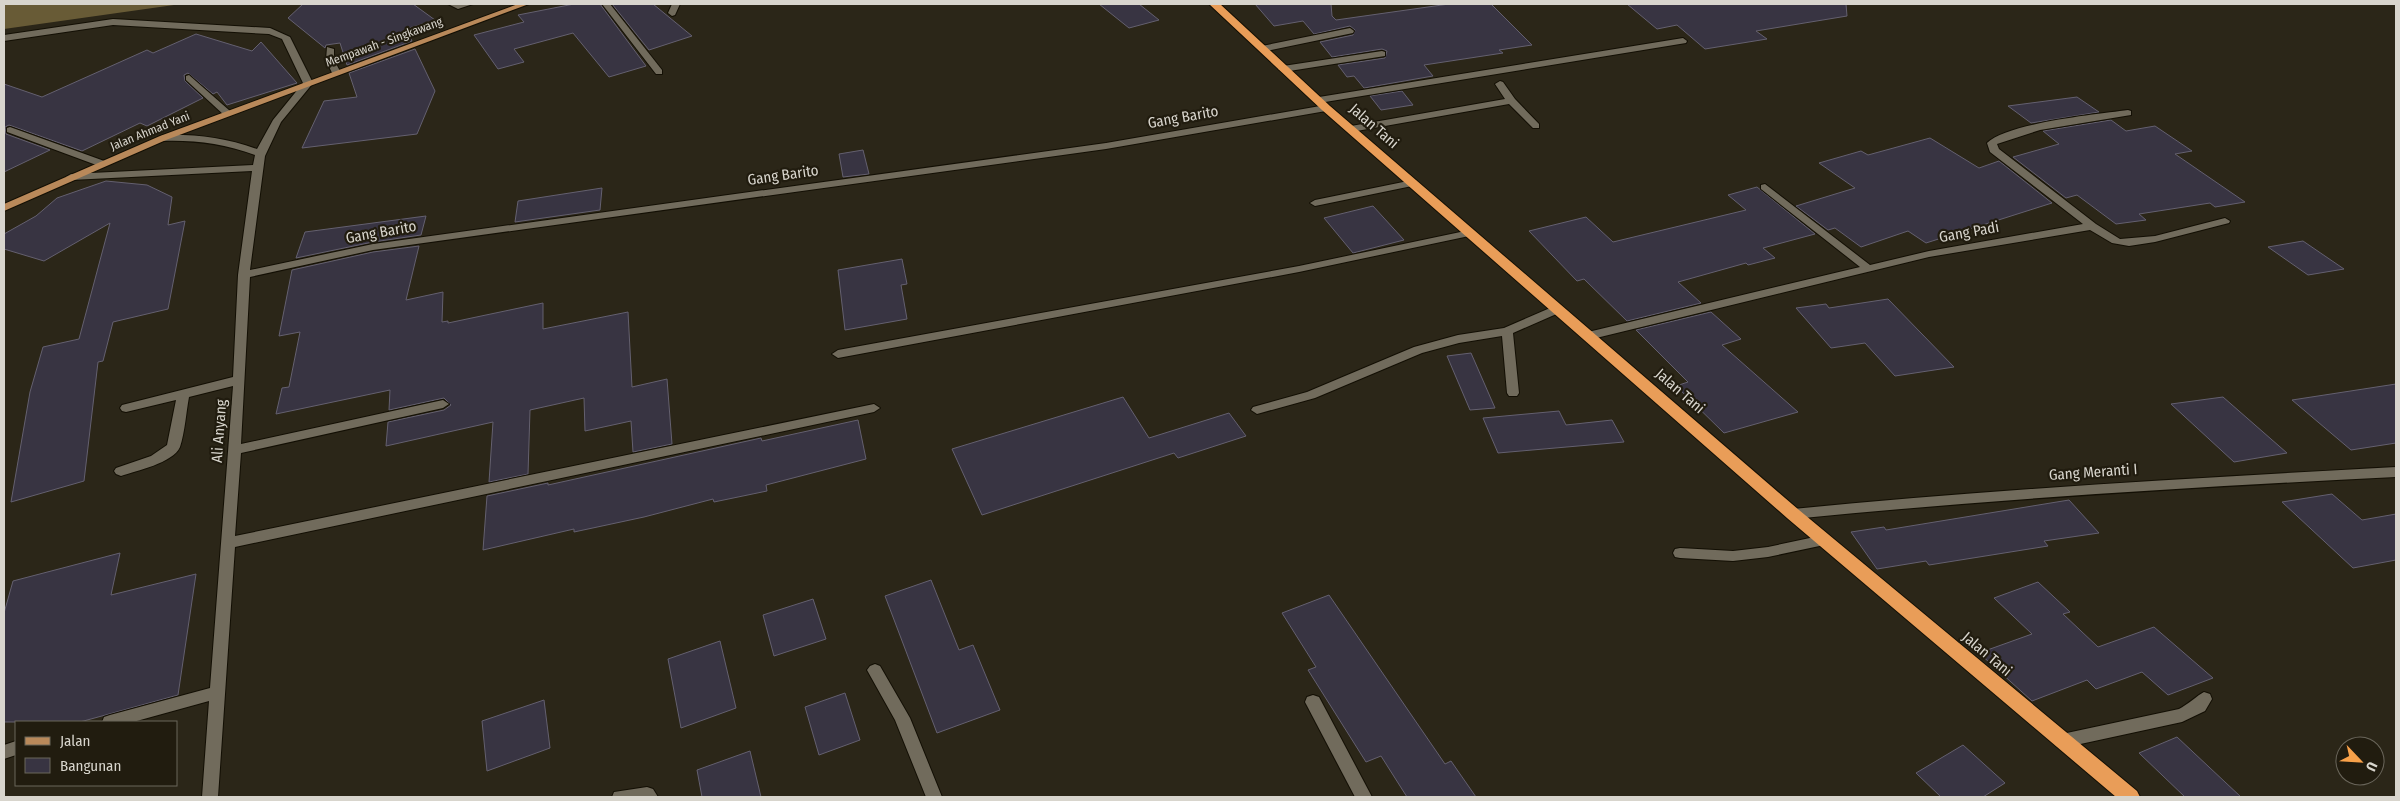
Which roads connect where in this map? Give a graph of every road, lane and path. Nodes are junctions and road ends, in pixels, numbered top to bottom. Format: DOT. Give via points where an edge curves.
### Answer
graph roads {
  1 [pos="452,4"];
  2 [pos="469,4"];
  3 [pos="525,4"];
  4 [pos="606,4"];
  5 [pos="676,4"];
  6 [pos="1214,4"];
  7 [pos="672,13"];
  8 [pos="1350,31"];
  9 [pos="4,38"];
  10 [pos="1683,41"];
  11 [pos="330,49"];
  12 [pos="1262,49"];
  13 [pos="1382,54"];
  14 [pos="1283,69"];
  15 [pos="659,72"];
  16 [pos="336,73"];
  17 [pos="188,78"];
  18 [pos="308,83"];
  19 [pos="1500,84"];
  20 [pos="1511,101"];
  21 [pos="1322,104"];
  22 [pos="227,113"];
  23 [pos="2128,113"];
  24 [pos="1536,126"];
  25 [pos="1351,129"];
  26 [pos="10,130"];
  27 [pos="162,138"];
  28 [pos="260,154"];
  29 [pos="103,164"];
  30 [pos="258,168"];
  31 [pos="71,177"];
  32 [pos="1413,183"];
  33 [pos="1765,187"];
  34 [pos="1315,203"];
  35 [pos="4,208"];
  36 [pos="2225,221"];
  37 [pos="2092,226"];
  38 [pos="1470,233"];
  39 [pos="1869,269"];
  40 [pos="244,275"];
  41 [pos="1558,309"];
  42 [pos="1507,331"];
  43 [pos="1588,336"];
  44 [pos="838,354"];
  45 [pos="239,380"];
  46 [pos="1513,393"];
  47 [pos="183,394"];
  48 [pos="443,404"];
  49 [pos="126,408"];
  50 [pos="874,408"];
  51 [pos="1258,410"];
  52 [pos="234,450"];
  53 [pos="121,470"];
  54 [pos="2396,472"];
  55 [pos="1793,514"];
  56 [pos="1824,540"];
  57 [pos="227,543"];
  58 [pos="1680,553"];
  59 [pos="875,670"];
  60 [pos="216,693"];
  61 [pos="2204,699"];
  62 [pos="1313,702"];
  63 [pos="114,721"];
  64 [pos="2062,740"];
  65 [pos="210,797"];
  66 [pos="620,797"];
  67 [pos="650,797"];
  68 [pos="934,797"];
  69 [pos="1364,797"];
  70 [pos="2130,797"];
  1 -- 2 [label="street"];
  3 -- 16 [label="main road, Mempawah - Singkawang"];
  4 -- 15 [label="street"];
  5 -- 7 [label="street"];
  6 -- 12 [label="highway, Jalan Tani"];
  8 -- 12 [label="street"];
  9 -- 18 [label="street" via="112,22 270,31 286,38"];
  10 -- 21 [label="street, Gang Barito"];
  11 -- 16 [label="street" via="330,60"];
  12 -- 14 [label="highway, Jalan Tani"];
  13 -- 14 [label="street"];
  14 -- 21 [label="highway, Jalan Tani"];
  16 -- 18 [label="main road, Mempawah - Singkawang"];
  17 -- 22 [label="street"];
  18 -- 22 [label="main road, Jalan Ahmad Yani"];
  18 -- 28 [label="street, Ali Anyang" via="274,126"];
  19 -- 20 [label="street"];
  20 -- 24 [label="street"];
  20 -- 25 [label="street"];
  21 -- 25 [label="highway, Jalan Tani"];
  21 -- 40 [label="street, Gang Barito" via="1106,146 373,247"];
  22 -- 27 [label="main road, Jalan Ahmad Yani"];
  23 -- 37 [label="street" via="2038,128 1992,143 1994,150"];
  25 -- 32 [label="highway, Jalan Tani"];
  26 -- 29 [label="street"];
  27 -- 28 [label="street" via="212,138"];
  27 -- 29 [label="main road, Jalan Ahmad Yani"];
  28 -- 30 [label="street, Ali Anyang"];
  29 -- 31 [label="main road, Jalan Ahmad Yani"];
  30 -- 31 [label="street"];
  30 -- 40 [label="street, Ali Anyang"];
  31 -- 35 [label="main road, Jalan Ahmad Yani"];
  32 -- 34 [label="street"];
  32 -- 38 [label="highway, Jalan Tani"];
  33 -- 39 [label="street"];
  36 -- 37 [label="street" via="2140,241 2121,242 2110,239"];
  37 -- 39 [label="street, Gang Padi" via="1929,254"];
  38 -- 41 [label="highway, Jalan Tani"];
  38 -- 44 [label="street" via="1299,269"];
  39 -- 43 [label="street, Gang Padi"];
  40 -- 45 [label="street, Ali Anyang"];
  41 -- 42 [label="street"];
  41 -- 43 [label="highway, Jalan Tani"];
  42 -- 46 [label="street"];
  42 -- 51 [label="street" via="1418,350 1311,395"];
  43 -- 55 [label="highway, Jalan Tani"];
  45 -- 47 [label="street"];
  45 -- 52 [label="street, Ali Anyang"];
  47 -- 49 [label="street"];
  47 -- 53 [label="street" via="173,447 155,460"];
  48 -- 52 [label="street"];
  50 -- 57 [label="street"];
  52 -- 57 [label="street, Ali Anyang"];
  54 -- 55 [label="street, Gang Meranti I" via="2096,487"];
  55 -- 56 [label="highway, Jalan Tani"];
  56 -- 58 [label="street" via="1733,556"];
  56 -- 64 [label="highway, Jalan Tani"];
  57 -- 60 [label="street, Ali Anyang"];
  59 -- 68 [label="street" via="902,718"];
  60 -- 63 [label="street"];
  60 -- 65 [label="street, Ali Anyang"];
  61 -- 64 [label="street" via="2199,706 2182,715"];
  62 -- 69 [label="street"];
  64 -- 70 [label="highway, Jalan Tani"];
  66 -- 67 [label="street" via="647,794"];
}
